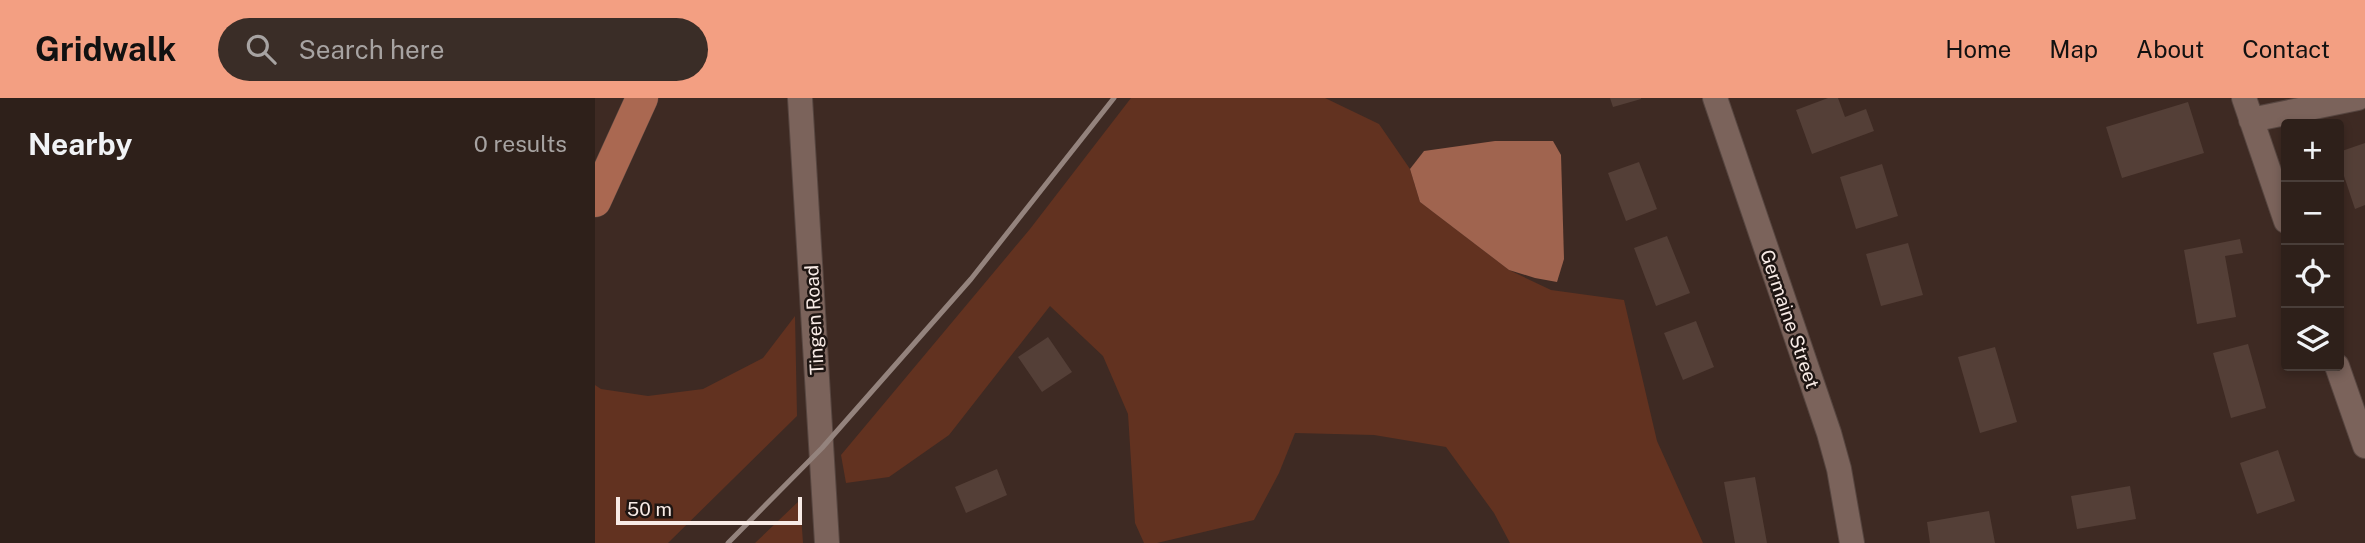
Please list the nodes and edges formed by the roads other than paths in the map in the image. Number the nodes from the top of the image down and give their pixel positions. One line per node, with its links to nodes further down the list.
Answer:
1 (642, 98): 6 (main road)
2 (800, 98): 10 (street, Tingen Road)
3 (1715, 98): 11 (street, Germaine Street)
4 (2358, 98): 5 (street)
5 (2247, 109): 7 (street)
6 (595, 201)
7 (2281, 207)
8 (2339, 371): 9 (street)
9 (2365, 446)
10 (827, 543)
11 (1852, 543)

